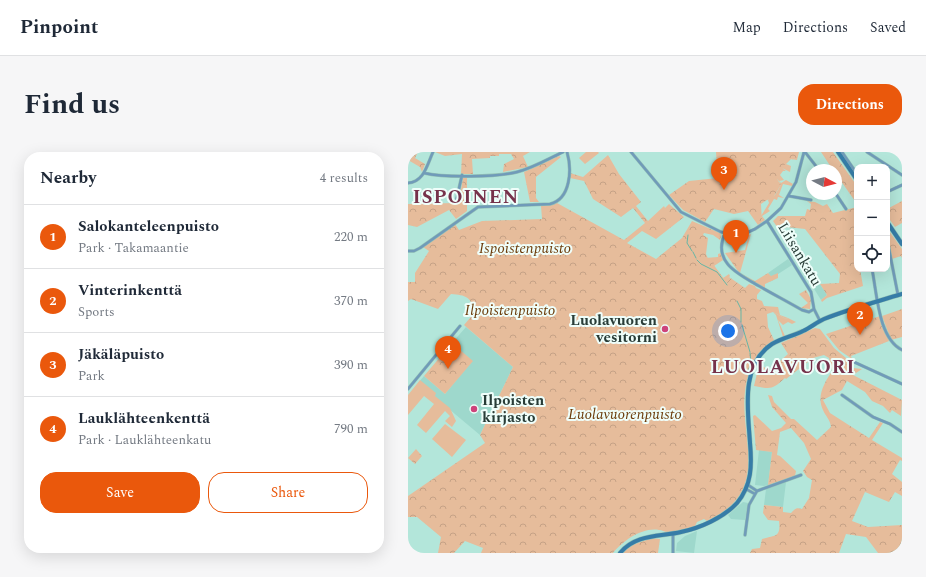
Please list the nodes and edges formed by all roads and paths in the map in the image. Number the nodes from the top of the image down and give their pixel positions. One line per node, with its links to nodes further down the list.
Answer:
1 (433, 152): 12 (street)
2 (563, 152): 14 (street)
3 (567, 152): 28 (street)
4 (631, 152): 26 (street)
5 (805, 152): 10 (street); 19 (street)
6 (838, 152): 9 (street)
7 (842, 152): 9 (street)
8 (867, 152): 15 (street)
9 (848, 163): 11 (street); 13 (street)
10 (814, 164)
11 (854, 170)
12 (424, 173): 14 (street); 16 (street)
13 (854, 174)
14 (462, 175): 22 (street)
15 (902, 175)
16 (408, 183)
17 (902, 185): 18 (street)
18 (890, 191)
19 (789, 196): 20 (street); 24 (street)
20 (806, 199)
21 (840, 200): 23 (street)
22 (456, 202)
23 (846, 209)
24 (767, 221): 26 (street); 33 (street, Liisankatu)
25 (890, 226): 27 (street)
26 (725, 233): 33 (street)
27 (902, 244)
28 (408, 251)
29 (890, 252): 31 (street)
30 (873, 272): 32 (street)
31 (900, 295): 32 (street)
32 (878, 301): 34 (street); 36 (street)
33 (814, 309): 34 (street, Liisankatu)
34 (820, 321): 43 (street)
35 (460, 326): 39 (street)
36 (902, 350)
37 (854, 362): 38 (street)
38 (902, 384)
39 (408, 390)
40 (842, 395): 41 (street)
41 (902, 432)
42 (801, 475): 44 (street)
43 (747, 487): 44 (street); 45 (street)
44 (756, 493): 46 (street)
45 (673, 533): 47 (street); 48 (street)
46 (745, 535)
47 (620, 553)
48 (673, 553)

